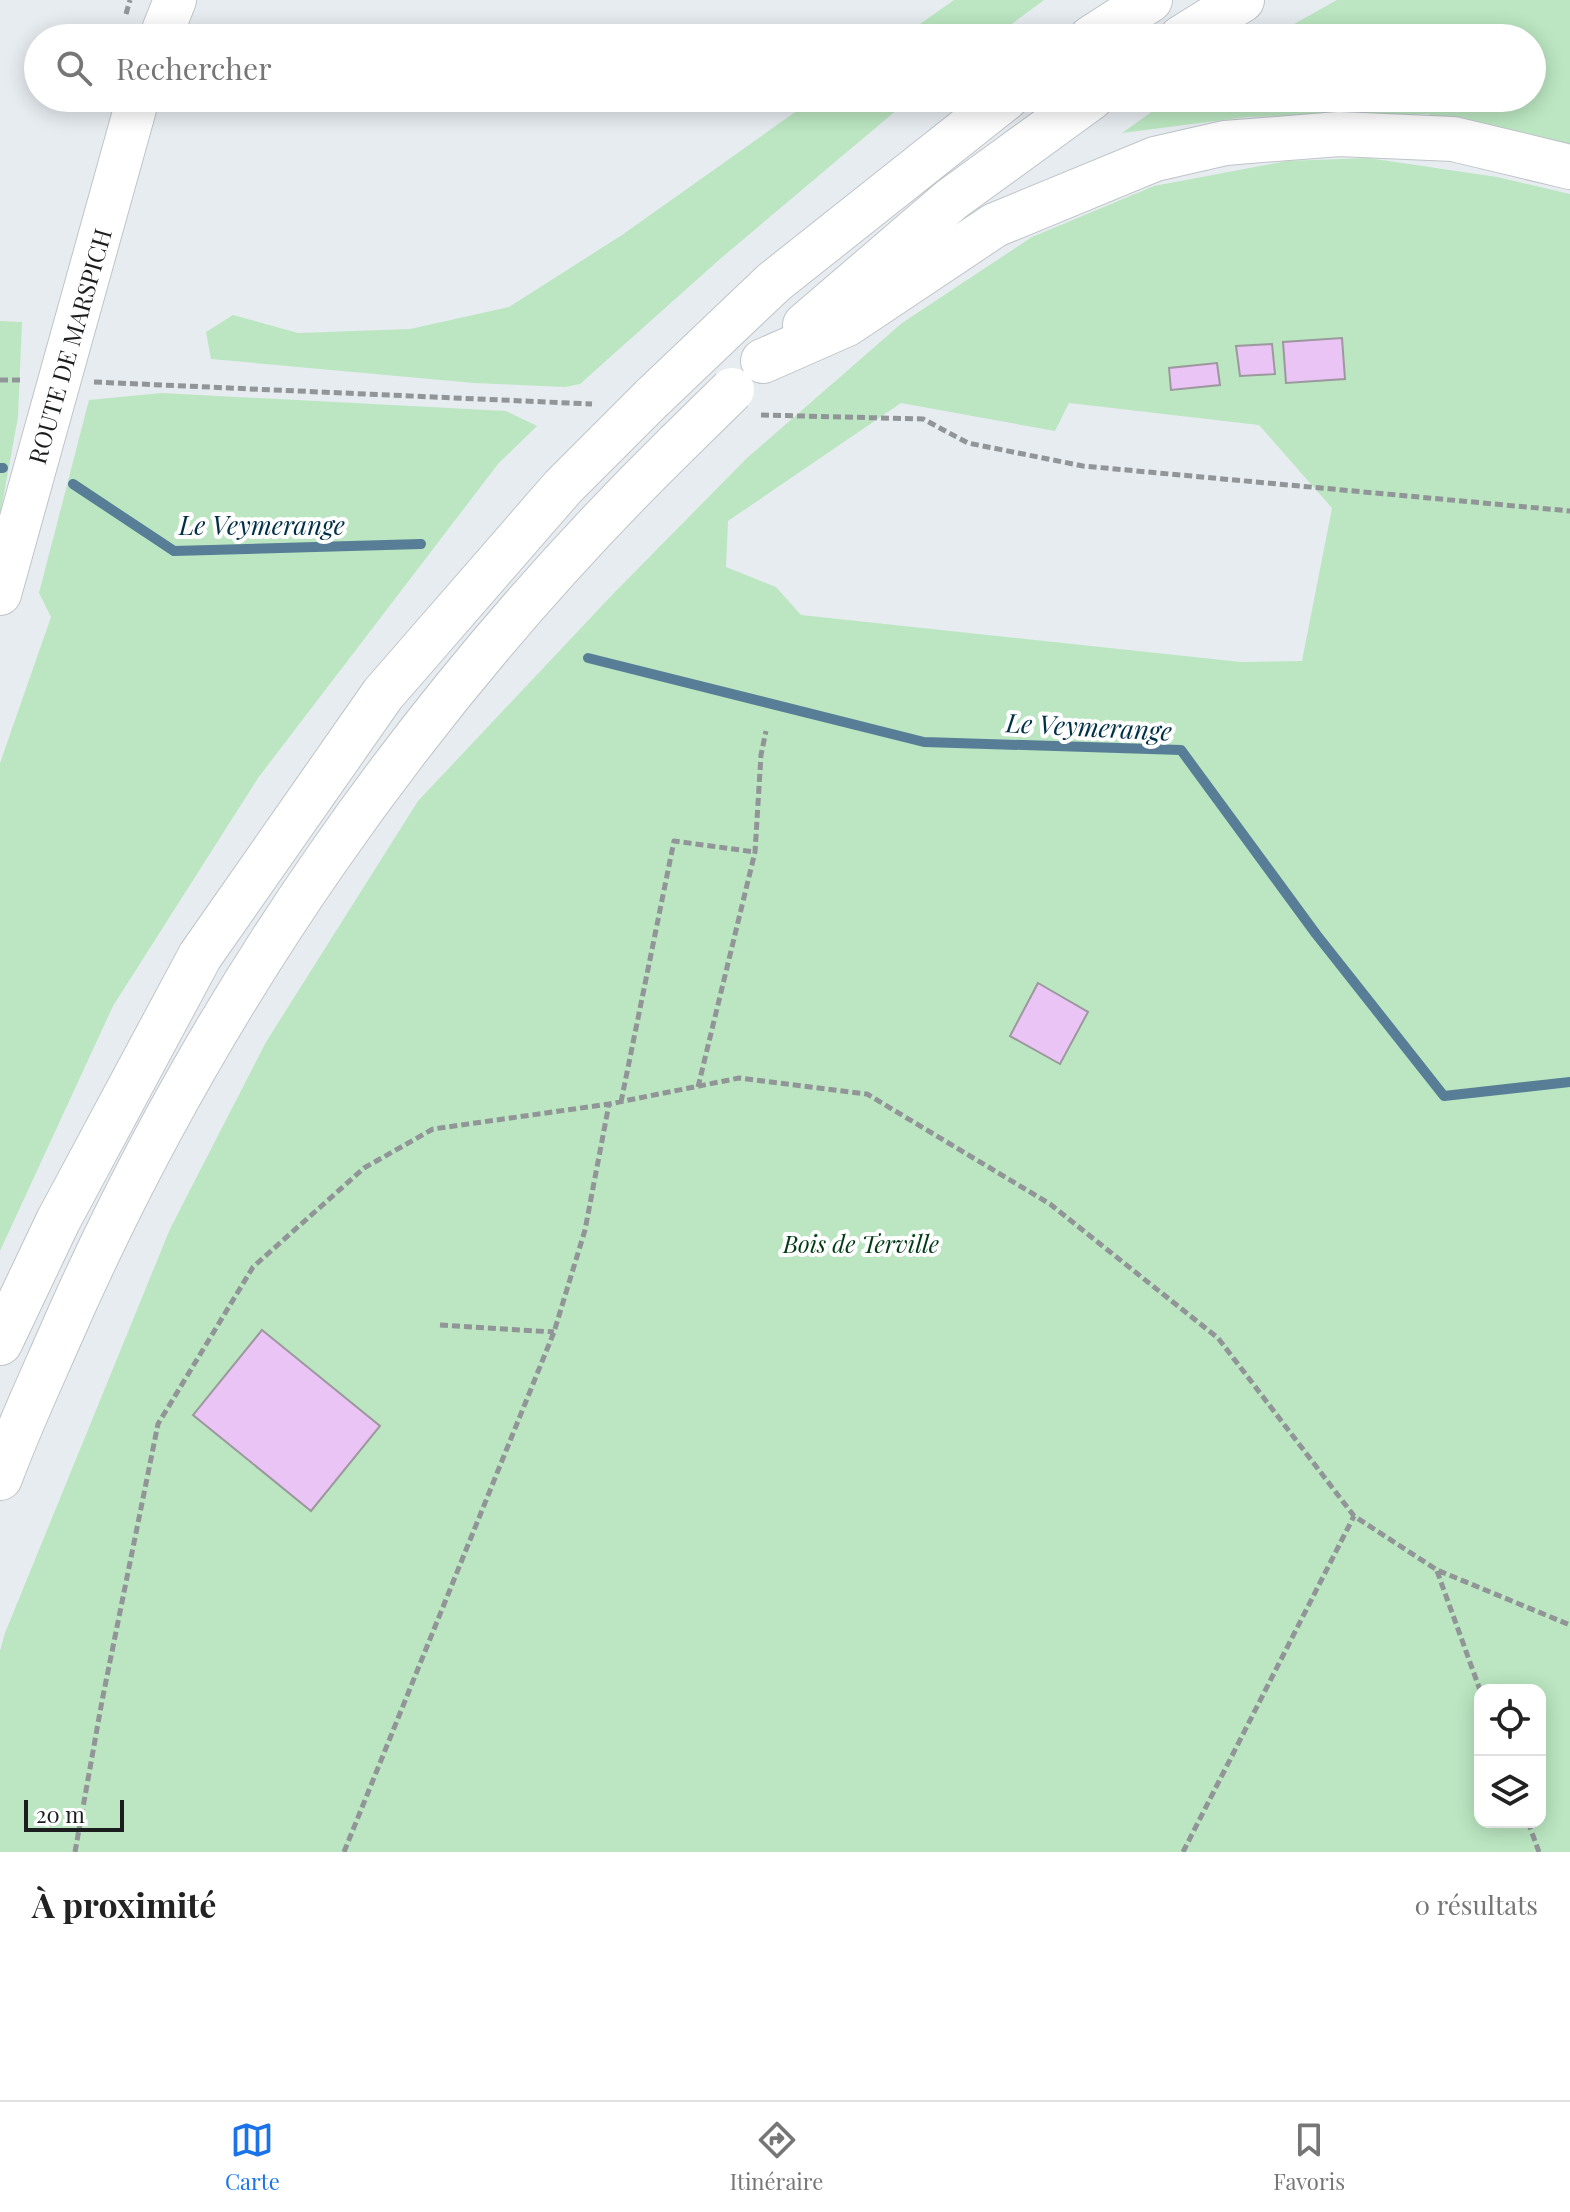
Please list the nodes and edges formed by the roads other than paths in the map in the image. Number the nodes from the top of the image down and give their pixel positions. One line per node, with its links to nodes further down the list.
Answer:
1 (164, 0): 6 (main road)
2 (175, 0): 7 (main road)
3 (1095, 0): 8 (highway)
4 (1150, 0): 9 (highway)
5 (1242, 0): 10 (highway)
6 (160, 24)
7 (164, 24)
8 (1070, 24)
9 (1113, 24)
10 (1203, 24)
11 (134, 112): 16 (main road, ROUTE DE MARSPICH)
12 (988, 112): 17 (highway, bridge)
13 (1072, 112): 15 (highway)
14 (1570, 167): 15 (highway)
15 (748, 375): 18 (highway, bridge)
16 (0, 594)
17 (0, 1343)
18 (0, 1478)

